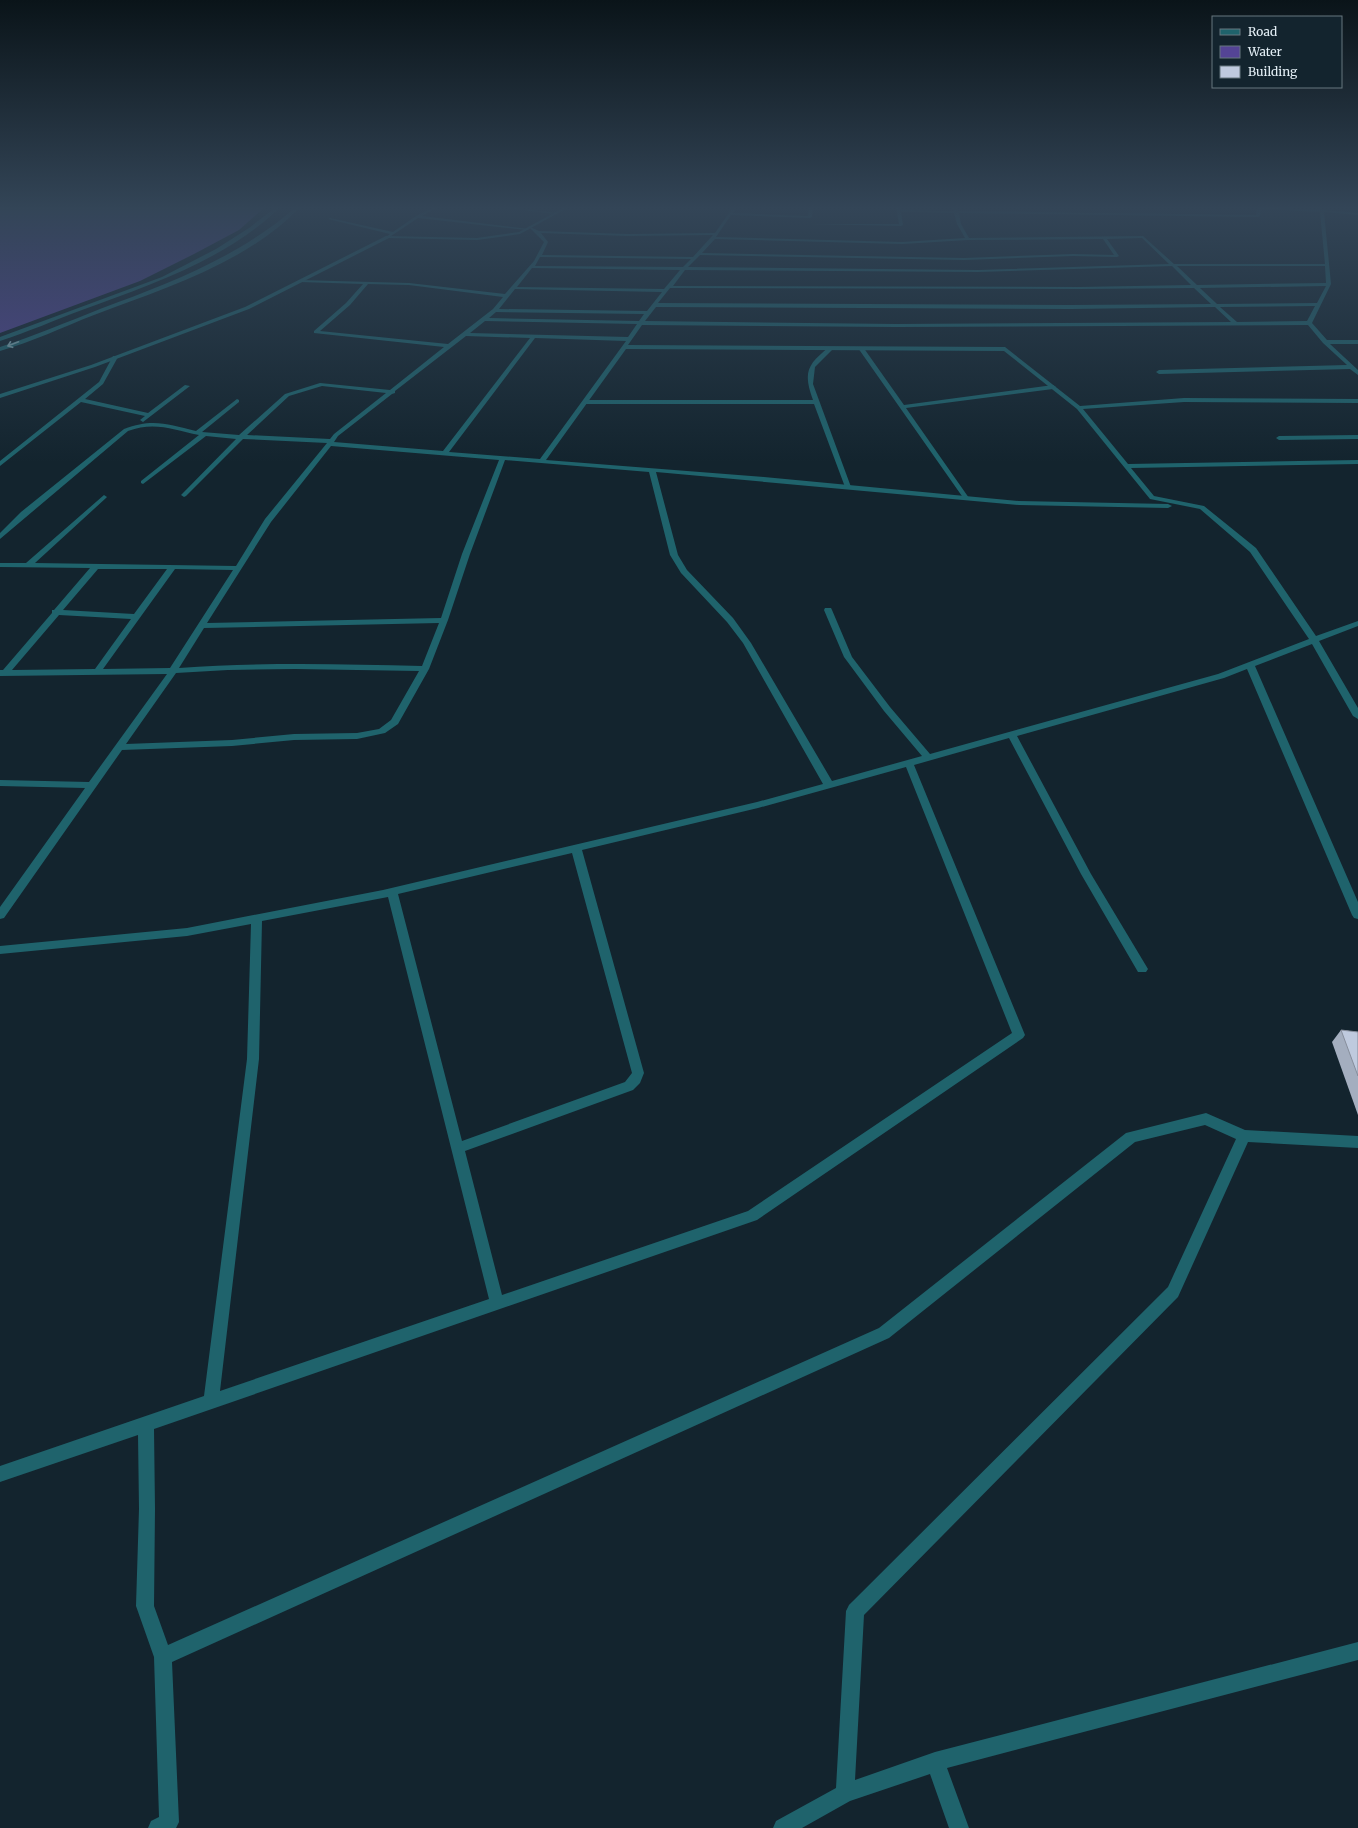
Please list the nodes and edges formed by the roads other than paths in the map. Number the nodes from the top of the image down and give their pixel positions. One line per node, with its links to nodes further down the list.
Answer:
1 (126, 292): 22 (street)
2 (150, 292): 30 (street, one-way to 30)
3 (278, 292): 31 (street)
4 (358, 292): 26 (street)
5 (477, 292): 10 (street)
6 (510, 292): 10 (street)
7 (665, 292): 13 (street)
8 (1202, 292): 11 (street)
9 (1325, 292): 12 (street)
10 (507, 296): 14 (street)
11 (1215, 304): 12 (street); 13 (street); 18 (street)
12 (1320, 304): 19 (street)
13 (655, 305): 15 (street)
14 (495, 310): 15 (street); 16 (street)
15 (648, 313): 17 (street)
16 (482, 319): 17 (street); 20 (street)
17 (640, 324): 18 (street); 23 (street)
18 (1236, 324): 19 (street)
19 (1310, 324): 24 (street)
20 (464, 334): 21 (street); 26 (street)
21 (534, 336): 23 (street); 54 (street)
22 (0, 339)
23 (629, 339): 27 (street)
24 (1325, 342): 25 (street); 32 (street)
25 (1358, 342)
26 (449, 346): 37 (street)
27 (624, 347): 28 (street); 42 (street)
28 (831, 348): 29 (street); 43 (street)
29 (861, 348): 36 (street); 44 (street)
30 (0, 349)
31 (116, 357): 38 (street); 39 (street)
32 (1352, 368): 33 (street); 34 (street)
33 (1159, 372)
34 (1358, 373)
35 (187, 386): 46 (street)
36 (1053, 387): 44 (street); 45 (street)
37 (393, 392): 51 (street); 53 (street)
38 (0, 396)
39 (82, 400): 46 (street); 58 (street)
40 (237, 401): 48 (street)
41 (1358, 401): 45 (street)
42 (585, 402): 43 (street); 56 (street)
43 (816, 402): 62 (street)
44 (902, 406): 65 (street)
45 (1079, 408): 59 (street)
46 (149, 415): 47 (street)
47 (135, 426): 48 (street); 67 (street)
48 (198, 432): 49 (street)
49 (205, 434): 51 (street); 61 (street)
50 (1358, 436): 52 (street)
51 (241, 437): 53 (street); 63 (street)
52 (1280, 438)
53 (330, 442): 54 (street); 72 (street)
54 (445, 453): 55 (street)
55 (503, 458): 56 (street); 76 (street)
56 (542, 461): 60 (street)
57 (1358, 462): 59 (street)
58 (0, 464)
59 (1126, 466): 66 (street)
60 (652, 470): 62 (street); 92 (street)
61 (142, 482)
62 (848, 487): 65 (street)
63 (184, 495)
64 (104, 497): 69 (street)
65 (966, 498): 66 (street)
66 (1202, 507): 79 (street)
67 (0, 537)
68 (0, 565): 69 (street)
69 (27, 566): 70 (street)
70 (95, 567): 71 (street); 74 (street)
71 (172, 568): 72 (street); 75 (street)
72 (238, 568): 78 (street)
73 (828, 610): 88 (street)
74 (55, 612): 75 (street); 84 (street)
75 (137, 617): 83 (street)
76 (444, 620): 78 (street); 81 (street)
77 (1358, 623): 79 (street)
78 (201, 626): 82 (street)
79 (1314, 640): 80 (street); 85 (street)
80 (1250, 665): 86 (street); 95 (street)
81 (425, 669): 82 (street); 87 (street)
82 (173, 671): 83 (street); 87 (street)
83 (97, 672): 84 (street)
84 (2, 673)
85 (1358, 716)
86 (1011, 734): 88 (street); 99 (street)
87 (119, 747): 91 (street)
88 (928, 757): 89 (street)
89 (909, 763): 92 (street); 103 (street)
90 (0, 783): 91 (street)
91 (92, 785): 96 (street)
92 (829, 785): 93 (street)
93 (576, 848): 94 (street); 102 (street)
94 (392, 892): 97 (street); 102 (street)
95 (1357, 908)
96 (0, 915)
97 (257, 918): 98 (street); 104 (street)
98 (0, 950)
99 (1142, 969)
100 (1244, 1136): 101 (street); 108 (street); 110 (street)
101 (1358, 1142)
102 (458, 1148): 103 (street)
103 (497, 1303): 104 (street)
104 (211, 1402): 105 (street)
105 (146, 1423): 106 (street); 108 (street)
106 (0, 1474)
107 (1358, 1651): 109 (street)
108 (163, 1657): 111 (street)
109 (935, 1762): 110 (street); 113 (street)
110 (845, 1793): 112 (street)
111 (158, 1828)
112 (783, 1828)
113 (958, 1828)

